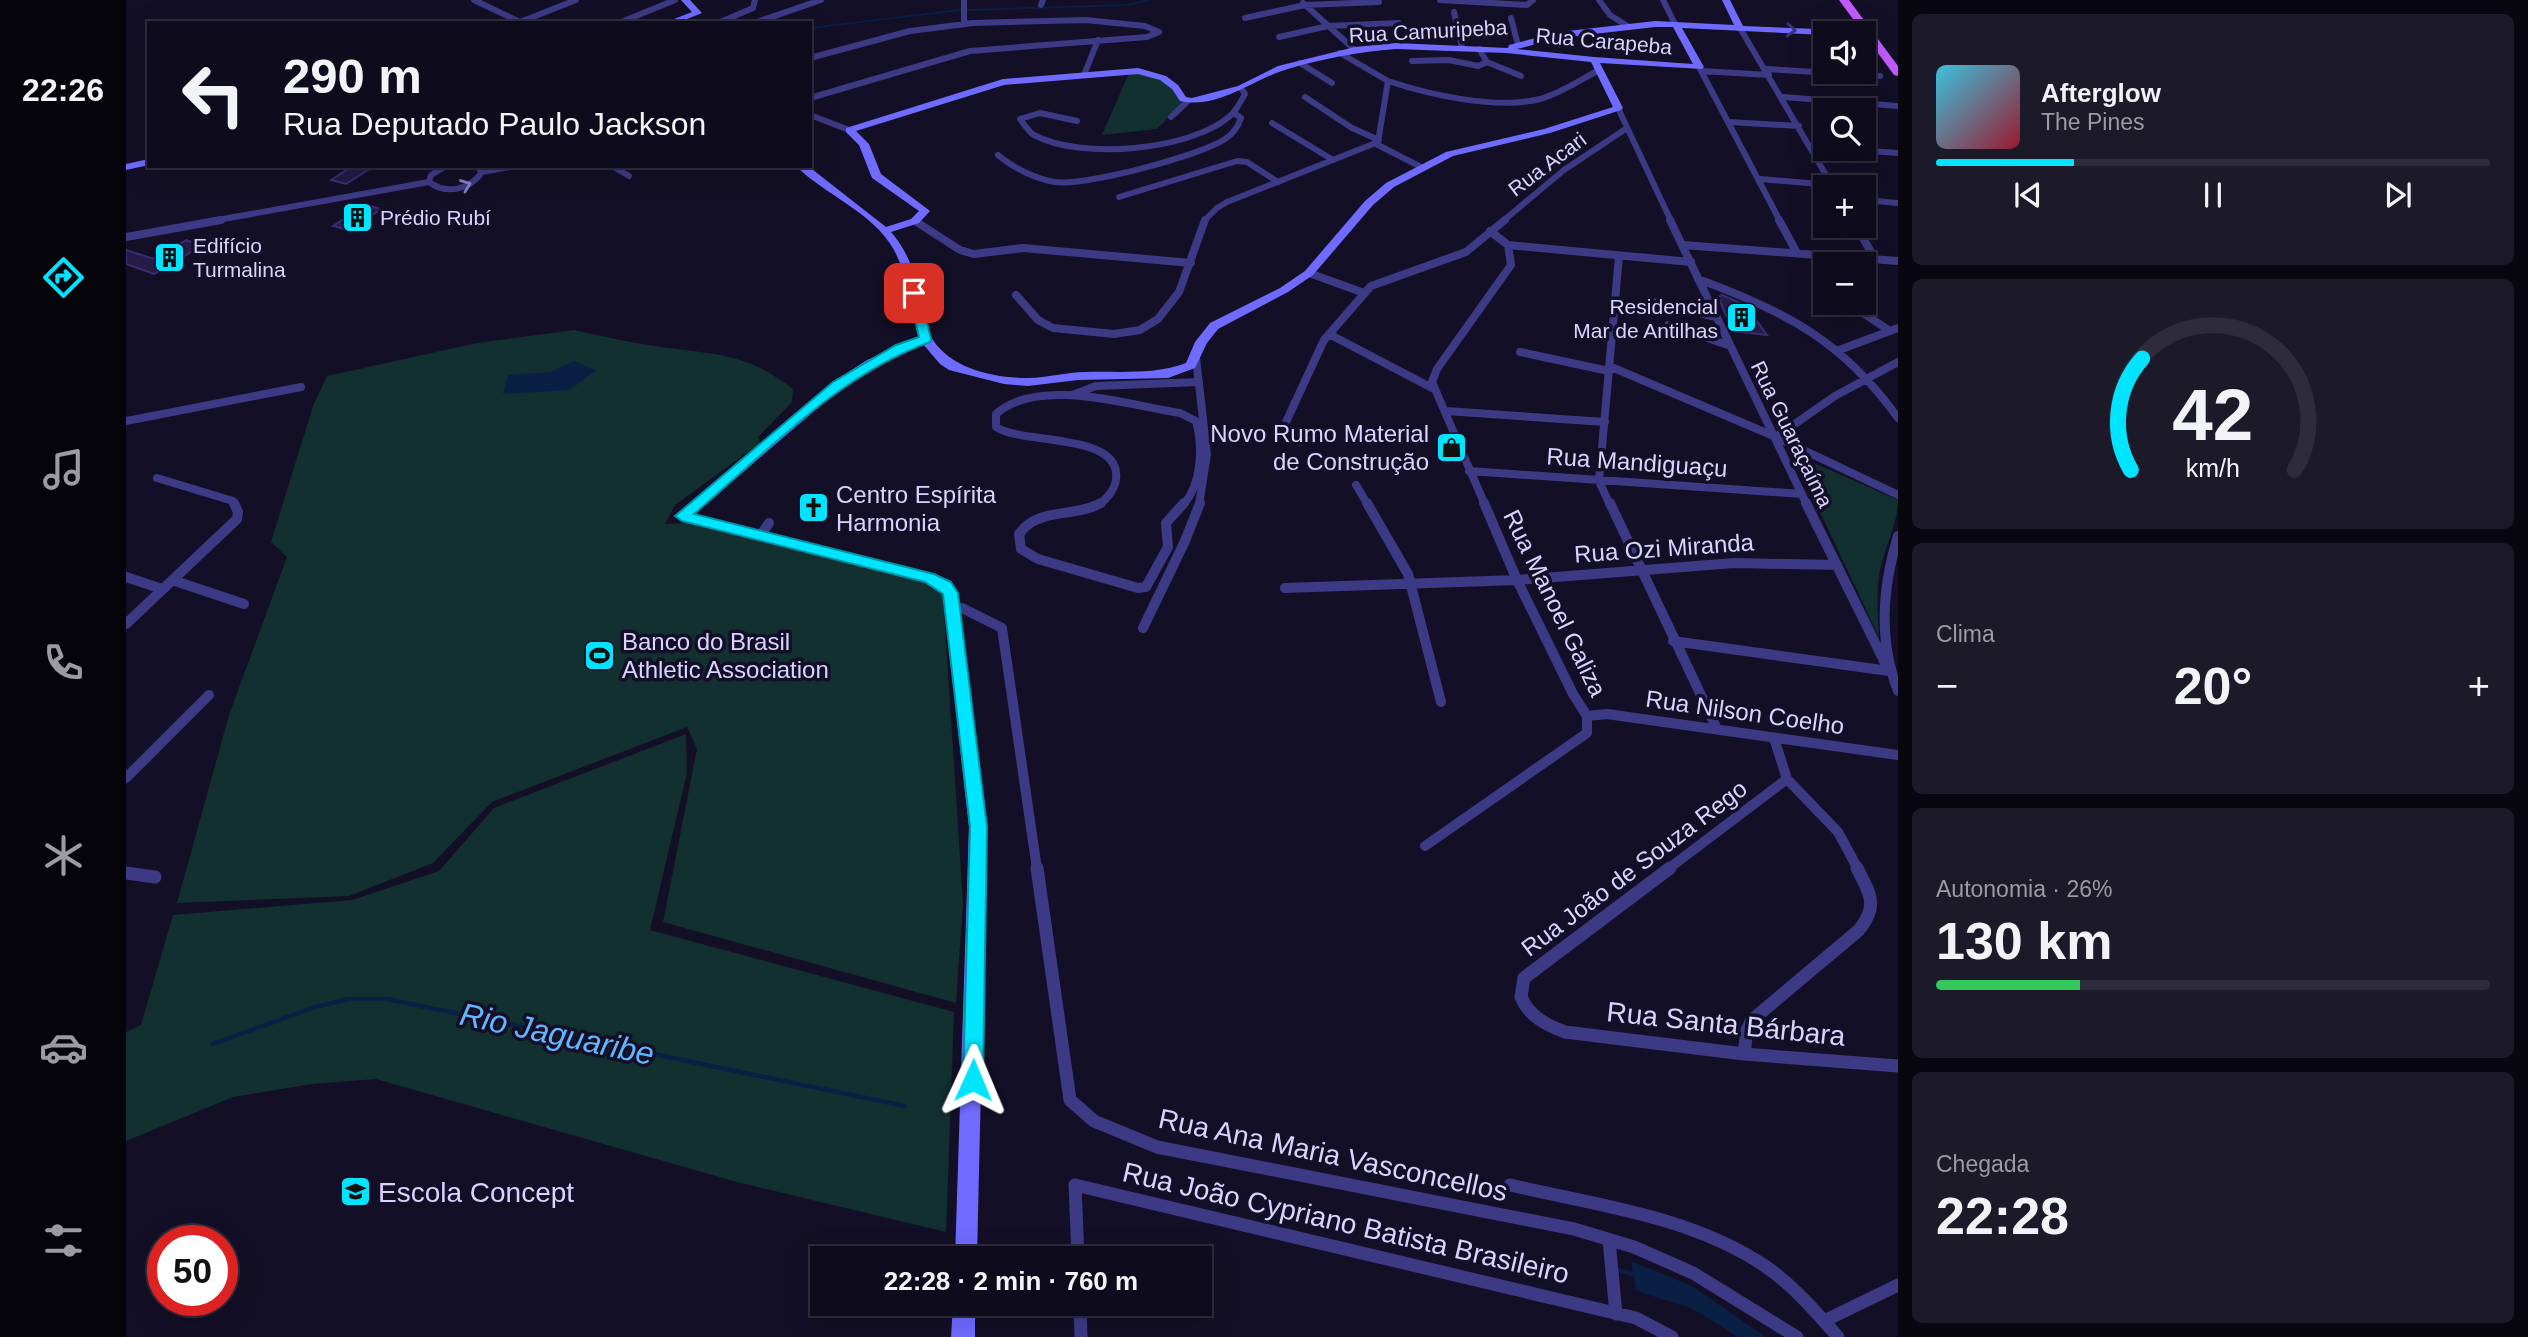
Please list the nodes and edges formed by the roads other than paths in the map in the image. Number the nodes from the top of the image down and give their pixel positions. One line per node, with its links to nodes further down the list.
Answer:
1 (474, 0): 20 (street)
2 (576, 0): 21 (street)
3 (675, 0): 22 (street)
4 (685, 0): 23 (main road)
5 (755, 0): 24 (street)
6 (821, 0): 25 (street)
7 (964, 0): 28 (street)
8 (1440, 0): 9 (street)
9 (1453, 0): 10 (street)
10 (1533, 0)
11 (1599, 0): 31 (street)
12 (1663, 0): 29 (street)
13 (1726, 0): 32 (main road)
14 (1844, 0): 26 (main road)
15 (1303, 2): 16 (street); 18 (street); 30 (street)
16 (1380, 2)
17 (1454, 12): 37 (street)
18 (1245, 18)
19 (1511, 18): 36 (street)
20 (519, 21)
21 (524, 21)
22 (624, 21)
23 (674, 21)
24 (723, 21)
25 (758, 21)
26 (1857, 21)
27 (1399, 23): 30 (street)
28 (964, 24): 35 (street); 43 (street)
29 (1675, 24): 31 (main road, Rua Camuripeba); 32 (main road, Rua Camuripeba); 48 (main road)
30 (1328, 26): 34 (street); 40 (street)
31 (1629, 27): 36 (main road, Rua Camuripeba)
32 (1740, 28): 33 (main road, Rua Camuripeba, one-way to 33); 50 (street)
33 (1813, 32)
34 (1279, 37)
35 (1098, 40): 52 (street); 58 (street)
36 (1518, 45): 41 (main road, Rua Camuripeba)
37 (1462, 47): 39 (main road, Rua Camuripeba); 40 (main road, Rua Camuripeba)
38 (1876, 47): 51 (main road)
39 (1479, 49): 41 (main road, Rua Camuripeba); 46 (street)
40 (1355, 50): 42 (main road, Rua Camuripeba)
41 (1506, 50): 44 (main road, Rua Carapeba)
42 (1340, 53): 47 (main road, Rua Camuripeba); 55 (street)
43 (812, 57)
44 (1594, 60): 48 (main road, Rua Carapeba); 49 (main road, Rua Guaraçaíma)
45 (1412, 61): 46 (street)
46 (1487, 62): 53 (street)
47 (1300, 63): 56 (street); 57 (main road, Rua Camuripeba)
48 (1700, 69): 50 (street, Rua Carapeba); 69 (street)
49 (1598, 71): 55 (street); 63 (main road, Rua Guaraçaíma)
50 (1767, 72): 54 (street, Rua Carapeba); 60 (street)
51 (1898, 73)
52 (1084, 75): 61 (main road); 72 (main road)
53 (1521, 76)
54 (1880, 76)
55 (1388, 82): 73 (street)
56 (1332, 83)
57 (1236, 89): 61 (main road, Rua Camuripeba); 64 (street)
58 (812, 97)
59 (1305, 97): 73 (street)
60 (1783, 97): 62 (street); 70 (street)
61 (1188, 101): 66 (street)
62 (1898, 106)
63 (1618, 108): 71 (street, Rua Guaraçaíma); 84 (main road)
64 (1234, 113): 67 (street); 78 (street)
65 (812, 116): 72 (street)
66 (1171, 117)
67 (1077, 121)
68 (1272, 122): 81 (street)
69 (1729, 122): 70 (street); 91 (street)
70 (1799, 126): 74 (street)
71 (1627, 128): 100 (street, Rua Acari); 103 (street, Rua Guaraçaíma)
72 (849, 130): 98 (main road)
73 (1377, 142): 81 (street); 84 (street)
74 (1810, 146): 75 (street); 89 (street)
75 (1813, 146)
76 (1876, 151): 77 (street)
77 (1898, 153)
78 (998, 155)
79 (126, 160): 80 (main road)
80 (147, 160)
81 (1333, 160): 92 (street)
82 (147, 161): 83 (main road)
83 (126, 167)
84 (1421, 167): 111 (main road)
85 (442, 168): 93 (street)
86 (615, 168): 90 (street)
87 (804, 168): 99 (main road)
88 (479, 169): 93 (street, one-way to 88)
89 (1827, 175)
90 (629, 176)
91 (1760, 179): 94 (street); 104 (street)
92 (1278, 181): 95 (street); 110 (street)
93 (429, 182): 101 (street)
94 (1813, 184)
95 (1119, 197)
96 (1876, 201): 97 (street)
97 (1898, 203)
98 (915, 222): 99 (main road); 110 (street)
99 (890, 229): 121 (main road)
100 (1490, 232): 102 (street); 113 (street, Rua Acari)
101 (126, 237)
102 (1508, 245): 106 (street); 131 (street)
103 (1683, 245): 104 (street); 109 (street, Rua Guaraçaíma)
104 (1797, 253): 105 (street)
105 (1813, 254)
106 (1619, 256): 109 (street); 127 (street)
107 (1876, 259): 108 (street)
108 (1898, 261)
109 (1690, 262): 112 (street, Rua Guaraçaíma)
110 (1191, 263): 114 (street)
111 (1308, 273): 113 (street); 125 (main road)
112 (1698, 279): 117 (street, Rua Guaraçaíma); 123 (street)
113 (1364, 293): 120 (street)
114 (1016, 295)
115 (1656, 302): 117 (street)
116 (1868, 315): 119 (street)
117 (1716, 317): 122 (street, Rua Guaraçaíma)
118 (1668, 326): 122 (street)
119 (1894, 330): 123 (street)
120 (1329, 334): 131 (street); 136 (street)
121 (925, 339): 125 (main road); 155 (main road)
122 (1728, 345): 138 (street, Rua Guaraçaíma)
123 (1839, 350): 128 (street)
124 (1520, 352): 127 (street)
125 (1196, 358): 129 (street)
126 (1898, 362): 128 (street)
127 (1609, 368): 137 (street); 138 (street)
128 (1866, 375): 134 (street); 138 (street)
129 (1199, 382): 132 (street); 157 (street)
130 (301, 387): 135 (street)
131 (1434, 389): 133 (street, Rua Manoel Galiza)
132 (1072, 395): 132 (street)
133 (1446, 411): 137 (street); 139 (street, Rua Manoel Galiza)
134 (1898, 418)
135 (126, 421)
136 (1286, 422)
137 (1605, 422): 141 (street)
138 (1776, 437): 143 (street, Rua Guaraçaíma); 144 (street)
139 (1469, 471): 141 (street, Rua Mandiguaçu); 150 (street, Rua Manoel Galiza)
140 (157, 478): 149 (street)
141 (1599, 481): 143 (street, Rua Mandiguaçu); 147 (street)
142 (1356, 485): 151 (street)
143 (1802, 494): 146 (street, Rua Guaraçaíma)
144 (1898, 495)
145 (1898, 536): 159 (street)
146 (1837, 565): 147 (street, Rua Ozi Miranda); 159 (street, Rua Guaraçaíma)
147 (1641, 571): 150 (street, Rua Ozi Miranda); 158 (street)
148 (126, 577): 153 (street)
149 (172, 580): 153 (street); 154 (street)
150 (1517, 580): 151 (street, Rua Ozi Miranda); 163 (street, Rua Manoel Galiza)
151 (1411, 584): 152 (street, Rua Ozi Miranda); 162 (street)
152 (1285, 588)
153 (162, 589): 156 (street)
154 (244, 604)
155 (957, 608): 176 (street, Rua Ana Maria Vasconcellos); 177 (main road)
156 (126, 624)
157 (1143, 628)
158 (1673, 641): 159 (street); 164 (street)
159 (1889, 671): 160 (street, Rua Guaraçaíma)
160 (1898, 691)
161 (209, 695): 167 (street)
162 (1441, 702)
163 (1587, 716): 164 (street, Rua Nilson Coelho); 169 (street, Rua Manoel Galiza)
164 (1717, 729): 165 (street, Rua Nilson Coelho)
165 (1774, 738): 166 (street, Rua Nilson Coelho); 168 (street)
166 (1898, 755)
167 (126, 778)
168 (1787, 779): 172 (street, Rua João de Souza Rego); 173 (street)
169 (1426, 846)
170 (126, 873): 171 (street)
171 (155, 877)
172 (1549, 1027): 173 (street, Rua Santa Bárbara)
173 (1744, 1054): 174 (street, Rua Santa Bárbara)
174 (1898, 1066)
175 (1510, 1185): 183 (street)
176 (1609, 1242): 180 (street); 187 (street, Rua Ana Maria Vasconcellos)
177 (966, 1246)
178 (1078, 1246): 180 (street, Rua João Cypriano Batista Brasileiro)
179 (1898, 1284): 183 (street)
180 (1615, 1310): 186 (street, Rua João Cypriano Batista Brasileiro)
181 (964, 1316): 184 (main road)
182 (1080, 1316): 185 (street)
183 (1824, 1321): 188 (street)
184 (963, 1337)
185 (1081, 1337)
186 (1672, 1337)
187 (1797, 1337)
188 (1838, 1337)

